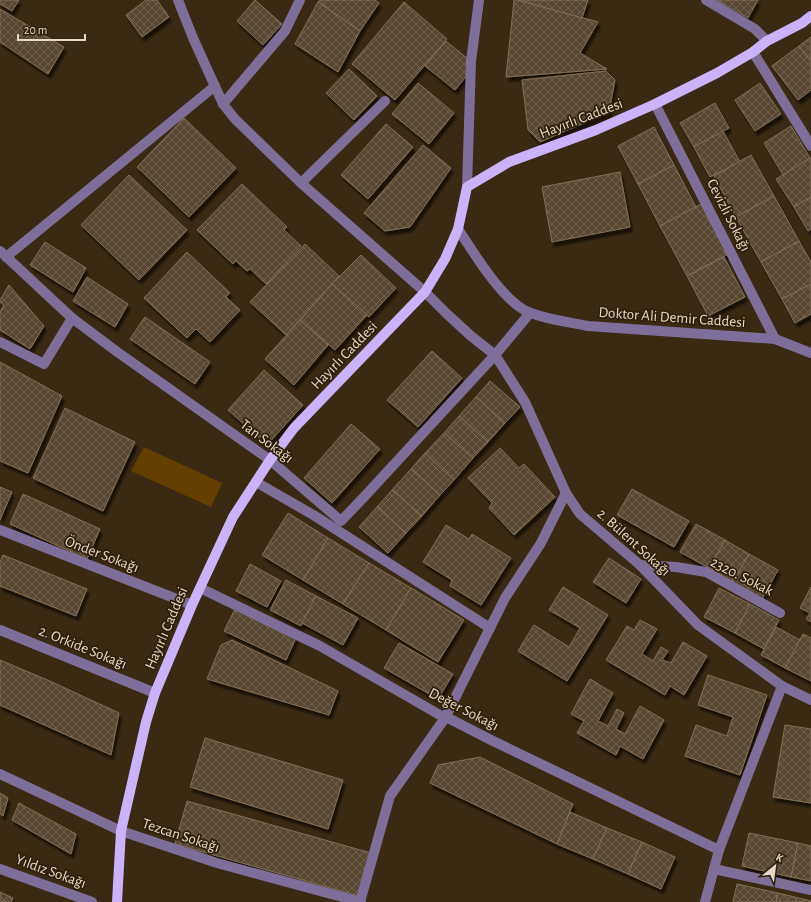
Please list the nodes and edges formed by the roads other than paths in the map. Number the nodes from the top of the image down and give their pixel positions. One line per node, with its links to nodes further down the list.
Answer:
1 (178, 0): 8 (street, 2. Bülent Sokağı)
2 (300, 0): 10 (street)
3 (706, 0): 6 (street)
4 (478, 1): 14 (street)
5 (811, 16): 6 (main road, Hayırlı Caddesi)
6 (767, 41): 7 (main road, Hayırlı Caddesi)
7 (753, 52): 11 (main road, Hayırlı Caddesi); 12 (street)
8 (215, 86): 10 (street, 2. Bülent Sokağı); 16 (street)
9 (385, 101): 13 (street)
10 (223, 104): 13 (street, 2. Bülent Sokağı)
11 (655, 104): 14 (main road, Hayırlı Caddesi); 20 (street, Cevizli Sokağı)
12 (811, 146)
13 (301, 183): 17 (street, 2. Bülent Sokağı)
14 (467, 187): 15 (main road, Hayırlı Caddesi)
15 (458, 229): 17 (main road, Hayırlı Caddesi); 18 (street, Doktor Ali Demir Caddesi)
16 (3, 254): 19 (street, Tan Sokağı)
17 (426, 292): 23 (street, 2. Bülent Sokağı); 24 (main road, Hayırlı Caddesi)
18 (530, 313): 20 (street, Doktor Ali Demir Caddesi); 23 (street)
19 (72, 318): 21 (street); 24 (street, Tan Sokağı)
20 (775, 339): 22 (street, Doktor Ali Demir Caddesi)
21 (0, 342)
22 (811, 353)
23 (495, 355): 24 (street, Tan Sokağı); 26 (street, 2. Bülent Sokağı)
24 (270, 460): 25 (main road, Hayırlı Caddesi)
25 (256, 482): 29 (main road, Hayırlı Caddesi); 32 (street)
26 (566, 493): 28 (street, 2. Bülent Sokağı); 32 (street)
27 (0, 530): 30 (street, Önder Sokağı)
28 (640, 565): 31 (street, 2320. Sokak); 34 (street, 2. Bülent Sokağı)
29 (200, 588): 30 (main road, Hayırlı Caddesi); 37 (street, Değer Sokağı)
30 (192, 605): 35 (main road, Hayırlı Caddesi)
31 (780, 612)
32 (490, 628): 37 (street)
33 (0, 630): 35 (street, 2. Orkide Sokağı)
34 (782, 686): 36 (street, 2. Bülent Sokağı); 40 (street)
35 (156, 693): 39 (main road, Hayırlı Caddesi)
36 (811, 700)
37 (445, 718): 40 (street, Değer Sokağı); 46 (street)
38 (0, 774): 39 (street, Tezcan Sokağı)
39 (121, 831): 45 (main road, Hayırlı Caddesi); 46 (street, Tezcan Sokağı)
40 (719, 850): 42 (street)
41 (0, 869): 44 (street, Yıldız Sokağı)
42 (714, 869): 43 (street); 47 (street)
43 (811, 890)
44 (92, 902)
45 (117, 902)
46 (361, 902)
47 (705, 902)

